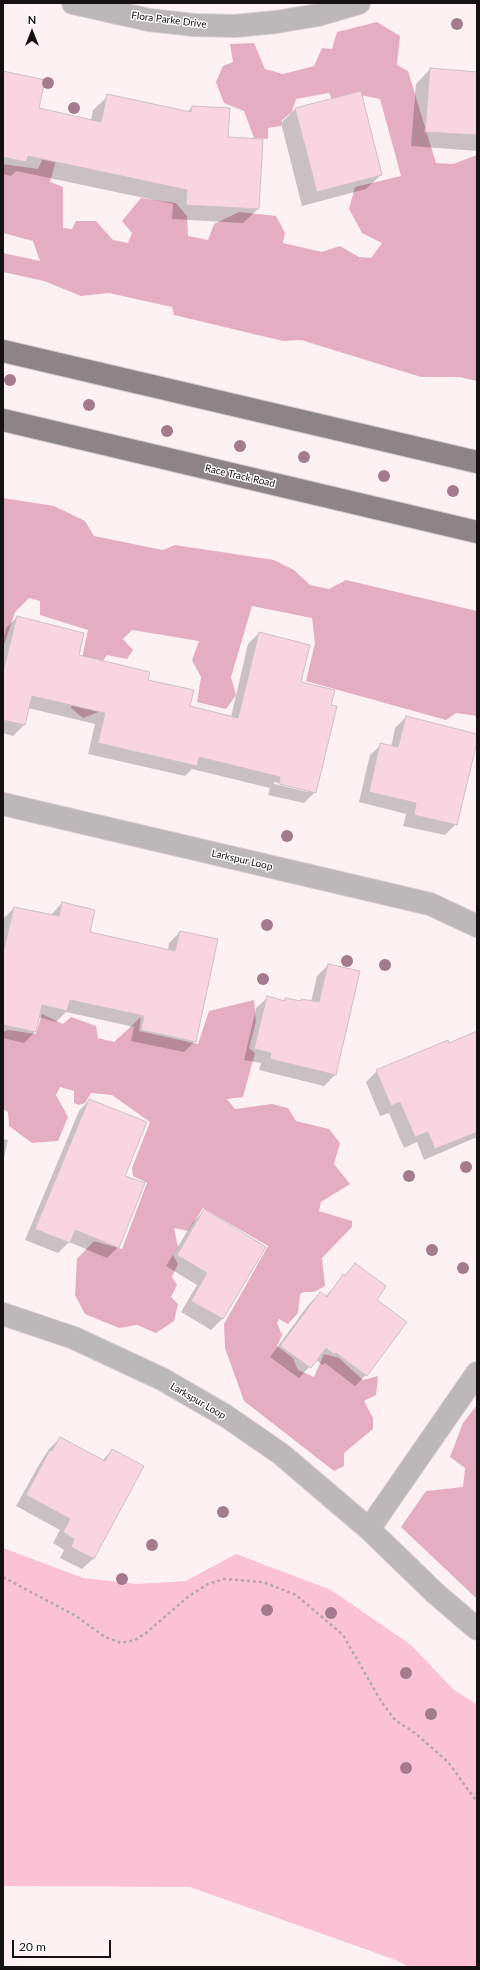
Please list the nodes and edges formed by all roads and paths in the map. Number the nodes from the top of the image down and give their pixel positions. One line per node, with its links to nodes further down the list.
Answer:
1 (73, 3): 2 (street, Flora Parke Drive)
2 (359, 3)
3 (3, 350): 5 (main road)
4 (3, 420): 6 (main road, Race Track Road)
5 (477, 462)
6 (477, 532)
7 (3, 804): 8 (street, Larkspur Loop)
8 (477, 926)
9 (3, 1314): 11 (street, Larkspur Loop)
10 (477, 1373): 11 (street)
11 (369, 1529): 13 (street, Larkspur Loop)
12 (3, 1577): 14 (path)
13 (477, 1629)
14 (477, 1802)

